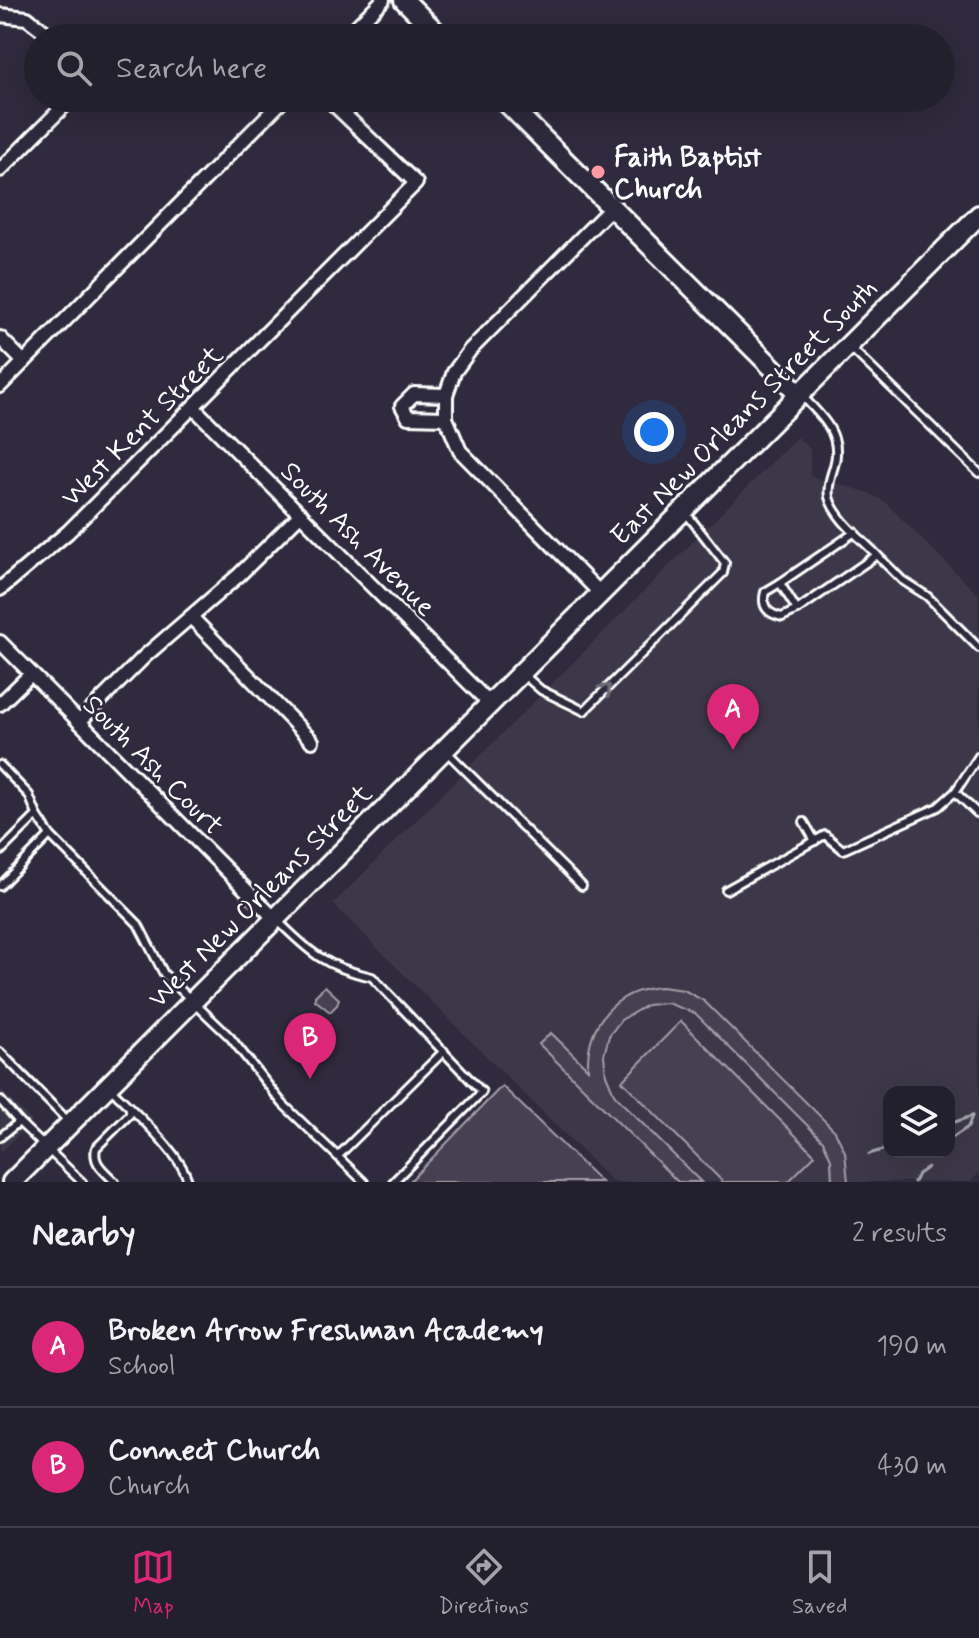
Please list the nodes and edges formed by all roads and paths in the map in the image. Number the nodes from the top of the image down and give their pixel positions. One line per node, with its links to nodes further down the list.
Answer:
1 (383, 0): 5 (street)
2 (404, 0): 6 (main road)
3 (0, 15): 4 (street)
4 (35, 24)
5 (359, 24)
6 (428, 24)
7 (58, 112): 11 (street)
8 (271, 112): 16 (street)
9 (342, 112): 20 (street, West Kent Street)
10 (516, 112): 12 (main road)
11 (0, 170)
12 (612, 207): 18 (main road); 19 (street)
13 (979, 215): 15 (main road, East New Orleans Street South)
14 (0, 338): 16 (street)
15 (848, 345): 18 (main road, East New Orleans Street South); 22 (lane)
16 (24, 362): 17 (street)
17 (0, 386)
18 (799, 394): 23 (main road, East New Orleans Street South); 25 (lane)
19 (446, 395): 21 (street); 21 (street)
20 (194, 408): 24 (street, South Ash Avenue); 28 (street, West Kent Street)
21 (446, 418): 29 (street)
22 (979, 473)
23 (684, 510): 29 (main road, East New Orleans Street South); 35 (lane, one-way to 23)
24 (301, 514): 31 (street); 38 (street, South Ash Avenue)
25 (855, 532): 26 (lane); 27 (lane)
26 (877, 555): 30 (lane); 34 (lane)
27 (780, 583): 30 (lane); 30 (lane)
28 (0, 589)
29 (600, 593): 33 (main road, East New Orleans Street South)
30 (797, 610)
31 (191, 617): 39 (street); 40 (street)
32 (0, 642): 36 (street, South Ash Court)
33 (547, 647): 35 (main road, West New Orleans Street)
34 (979, 648)
35 (521, 672): 38 (main road, West New Orleans Street)
36 (31, 674): 37 (street); 39 (street, South Ash Court)
37 (0, 704)
38 (490, 704): 41 (main road, West New Orleans Street)
39 (79, 722): 54 (street, South Ash Court)
40 (312, 741)
41 (444, 749): 52 (lane); 54 (main road, West New Orleans Street)
42 (979, 756): 44 (lane)
43 (0, 765): 46 (lane)
44 (955, 792): 45 (lane); 49 (lane)
45 (978, 813)
46 (37, 815): 48 (lane); 50 (lane)
47 (804, 822): 49 (lane)
48 (50, 835): 51 (lane); 55 (lane)
49 (815, 841): 53 (lane)
50 (0, 852)
51 (0, 886)
52 (582, 886)
53 (726, 890)
54 (275, 919): 55 (main road, West New Orleans Street); 56 (lane)
55 (193, 1001): 58 (main road, West New Orleans Street); 65 (lane)
56 (444, 1051): 65 (lane); 71 (lane)
57 (0, 1052): 62 (lane)
58 (108, 1086): 60 (lane); 62 (main road, West New Orleans Street)
59 (0, 1100): 61 (lane)
60 (130, 1108): 68 (lane); 69 (lane)
61 (19, 1122): 63 (lane); 64 (lane)
62 (71, 1123): 64 (main road, West New Orleans Street)
63 (0, 1137)
64 (46, 1148): 66 (main road, West New Orleans Street); 67 (lane)
65 (338, 1156): 70 (lane)
66 (12, 1182)
67 (82, 1182)
68 (115, 1182)
69 (188, 1182)
70 (364, 1182)
71 (393, 1182)

